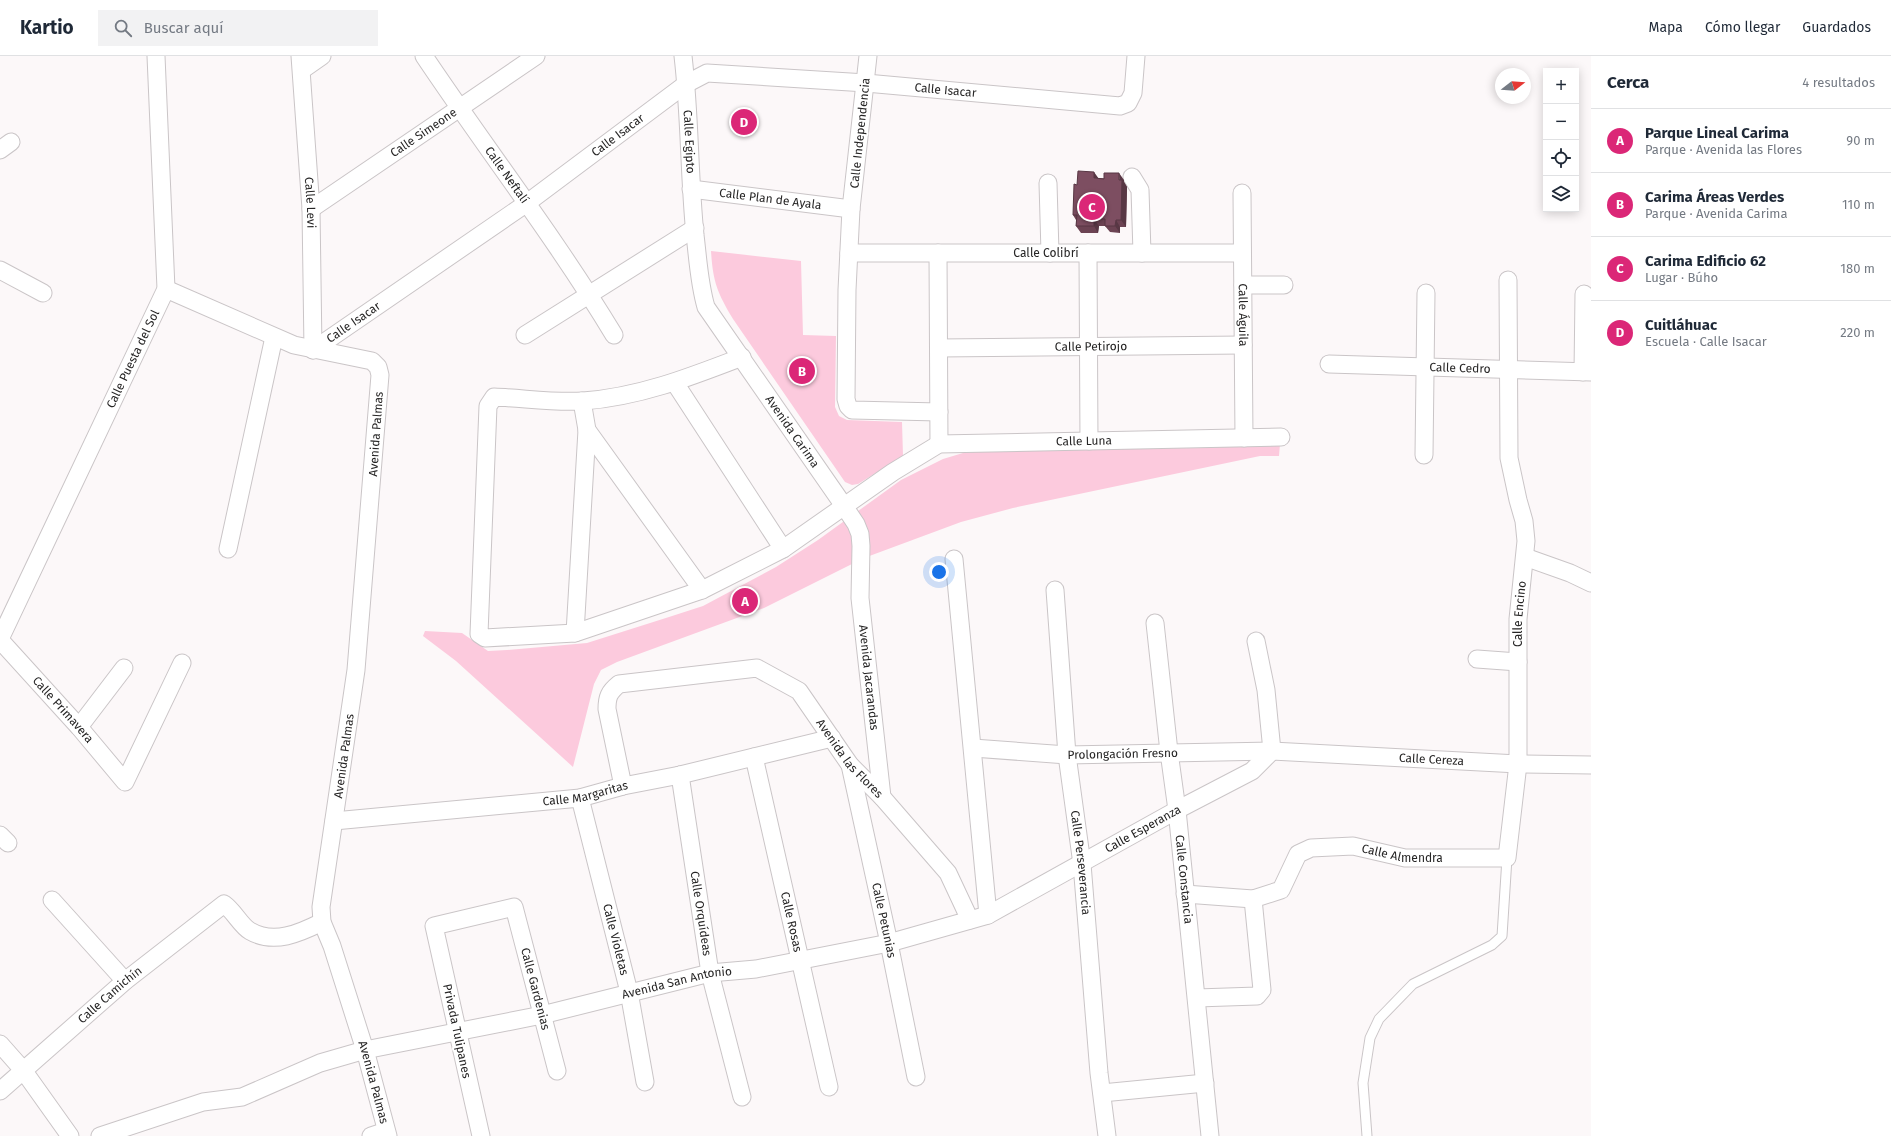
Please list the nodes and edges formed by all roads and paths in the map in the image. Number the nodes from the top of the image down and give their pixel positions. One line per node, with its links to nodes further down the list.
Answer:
1 (156, 56): 30 (street, Calle Puesta del Sol)
2 (322, 56): 8 (street)
3 (424, 56): 11 (street, Calle Neftalí)
4 (536, 56): 11 (street, Calle Simeone)
5 (683, 56): 10 (street, Calle Egipto)
6 (868, 56): 9 (street, Calle Independencia)
7 (1136, 56): 9 (street, Calle Isacar)
8 (301, 63): 17 (street, Calle Levi)
9 (866, 83): 10 (street, Calle Isacar); 18 (street, Calle Independencia)
10 (686, 84): 14 (street, Calle Egipto); 16 (street, Calle Isacar)
11 (458, 108): 16 (street, Calle Neftalí); 17 (street, Calle Simeone)
12 (1132, 177): 24 (street)
13 (1048, 183): 22 (street)
14 (690, 189): 18 (street, Calle Plan de Ayala); 19 (street, Calle Egipto)
15 (1242, 193): 25 (street, Calle Águila)
16 (527, 203): 33 (street, Calle Neftalí); 41 (street, Calle Isacar)
17 (311, 209): 41 (street, Calle Levi)
18 (851, 209): 20 (street, Calle Independencia)
19 (694, 228): 33 (street); 42 (street, Calle Egipto)
20 (849, 253): 21 (street, Calle Colibrí); 49 (street, Calle Independencia)
21 (938, 253): 22 (street, Calle Colibrí); 40 (street)
22 (1050, 253): 23 (street, Calle Colibrí)
23 (1088, 253): 24 (street, Calle Colibrí); 39 (street)
24 (1142, 253): 25 (street, Calle Colibrí)
25 (1242, 253): 28 (street, Calle Águila)
26 (0, 270): 31 (street)
27 (1508, 280): 45 (street, Calle Encino)
28 (1243, 285): 29 (street); 38 (street, Calle Águila)
29 (1284, 285)
30 (166, 289): 37 (street, Calle Isacar); 67 (street, Calle Puesta del Sol)
31 (43, 293)
32 (1426, 293): 44 (street)
33 (589, 294): 35 (street); 36 (street, Calle Neftalí)
34 (1584, 294): 46 (street)
35 (526, 335)
36 (614, 335)
37 (274, 337): 41 (street, Calle Isacar); 57 (street)
38 (1243, 345): 39 (street, Calle Petirojo); 52 (street, Calle Águila)
39 (1088, 346): 40 (street, Calle Petirojo); 53 (street)
40 (939, 348): 49 (street)
41 (313, 350): 88 (street, Avenida Palmas)
42 (742, 357): 47 (street); 56 (street, Avenida Carima)
43 (1328, 364): 44 (street, Calle Cedro)
44 (1425, 367): 45 (street, Calle Cedro); 55 (street)
45 (1508, 369): 46 (street, Calle Cedro); 60 (street, Calle Encino)
46 (1587, 372)
47 (675, 383): 48 (street); 58 (street)
48 (582, 401): 50 (street); 66 (street)
49 (939, 412): 54 (street)
50 (587, 430): 63 (street); 66 (street)
51 (1281, 437): 52 (street, Calle Luna)
52 (1244, 438): 53 (street, Calle Luna)
53 (1089, 441): 54 (street, Calle Luna)
54 (939, 444): 56 (street)
55 (1424, 455)
56 (844, 506): 58 (street); 59 (street, Avenida Carima)
57 (228, 549)
58 (783, 549): 63 (street)
59 (861, 557): 85 (street, Avenida Jacarandas)
60 (1525, 557): 62 (street); 70 (street, Calle Encino)
61 (954, 559): 75 (street)
62 (1591, 583)
63 (702, 590): 66 (street)
64 (1055, 590): 78 (street, Calle Perseverancia)
65 (1155, 623): 77 (street, Calle Constancia)
66 (574, 633)
67 (0, 639): 73 (street, Calle Primavera)
68 (1256, 641): 76 (street)
69 (1476, 659): 70 (street)
70 (1518, 662): 80 (street, Calle Encino)
71 (182, 663): 73 (street, Calle Primavera)
72 (124, 668): 73 (street)
73 (79, 727)
74 (832, 738): 79 (street, Calle Margaritas); 81 (street, Avenida las Flores); 84 (street, Avenida las Flores)
75 (973, 748): 78 (street, Prolongación Fresno); 95 (street)
76 (1272, 751): 77 (street, Prolongación Fresno); 80 (street, Calle Cereza); 87 (street, Calle Esperanza)
77 (1169, 752): 78 (street, Prolongación Fresno); 87 (street, Calle Constancia)
78 (1067, 755): 90 (street, Calle Perseverancia)
79 (754, 757): 83 (street, Calle Margaritas); 99 (street, Calle Rosas)
80 (1518, 764): 82 (street, Calle Cereza); 89 (street, Calle Encino)
81 (850, 765): 85 (street, Avenida las Flores); 98 (street, Calle Petunias)
82 (1591, 765)
83 (680, 775): 84 (street, Calle Margaritas); 100 (street, Calle Orquídeas)
84 (623, 786): 86 (street, Calle Margaritas)
85 (882, 797): 96 (street, Avenida las Flores)
86 (580, 798): 88 (street, Calle Margaritas); 102 (street, Calle Violetas)
87 (1177, 810): 90 (street, Calle Esperanza); 91 (street, Calle Constancia)
88 (334, 821): 97 (street, Avenida Palmas)
89 (1507, 858): 92 (street, Calle Almendra); 123 (lane, Calle Encino)
90 (1082, 864): 95 (street, Calle Esperanza); 115 (street, Calle Perseverancia)
91 (1185, 894): 92 (street); 103 (street, Calle Constancia)
92 (1253, 899): 103 (street)
93 (52, 900): 101 (street)
94 (514, 907): 104 (street, Calle Gardenias); 105 (street, Privada Tulipanes)
95 (988, 915): 96 (street, Avenida San Antonio)
96 (970, 920): 98 (street, Avenida San Antonio)
97 (322, 922): 101 (street, Calle Camichín); 107 (street, Avenida Palmas)
98 (889, 943): 99 (street, Avenida San Antonio); 110 (street, Calle Petunias)
99 (801, 960): 100 (street, Avenida San Antonio); 113 (street, Calle Rosas)
100 (710, 973): 102 (street, Avenida San Antonio); 116 (street, Calle Orquídeas)
101 (125, 981): 108 (street, Calle Camichín)
102 (629, 992): 104 (street, Avenida San Antonio); 111 (street, Calle Violetas)
103 (1197, 998): 112 (street, Calle Constancia)
104 (542, 1015): 105 (street, Avenida San Antonio); 109 (street, Calle Gardenias)
105 (457, 1032): 107 (street, Avenida San Antonio); 120 (street, Privada Tulipanes)
106 (0, 1044): 108 (street)
107 (365, 1050): 117 (street, Avenida Palmas); 119 (street, Avenida San Antonio)
108 (23, 1070): 114 (street, Calle Camichín); 118 (street)
109 (557, 1071)
110 (916, 1077)
111 (645, 1082)
112 (1205, 1083): 115 (street); 122 (street, Calle Constancia)
113 (829, 1087)
114 (0, 1091)
115 (1102, 1093): 121 (street, Calle Perseverancia)
116 (742, 1097)
117 (382, 1134)
118 (70, 1136)
119 (100, 1136)
120 (481, 1136)
121 (1107, 1136)
122 (1210, 1136)
123 (1367, 1136)

